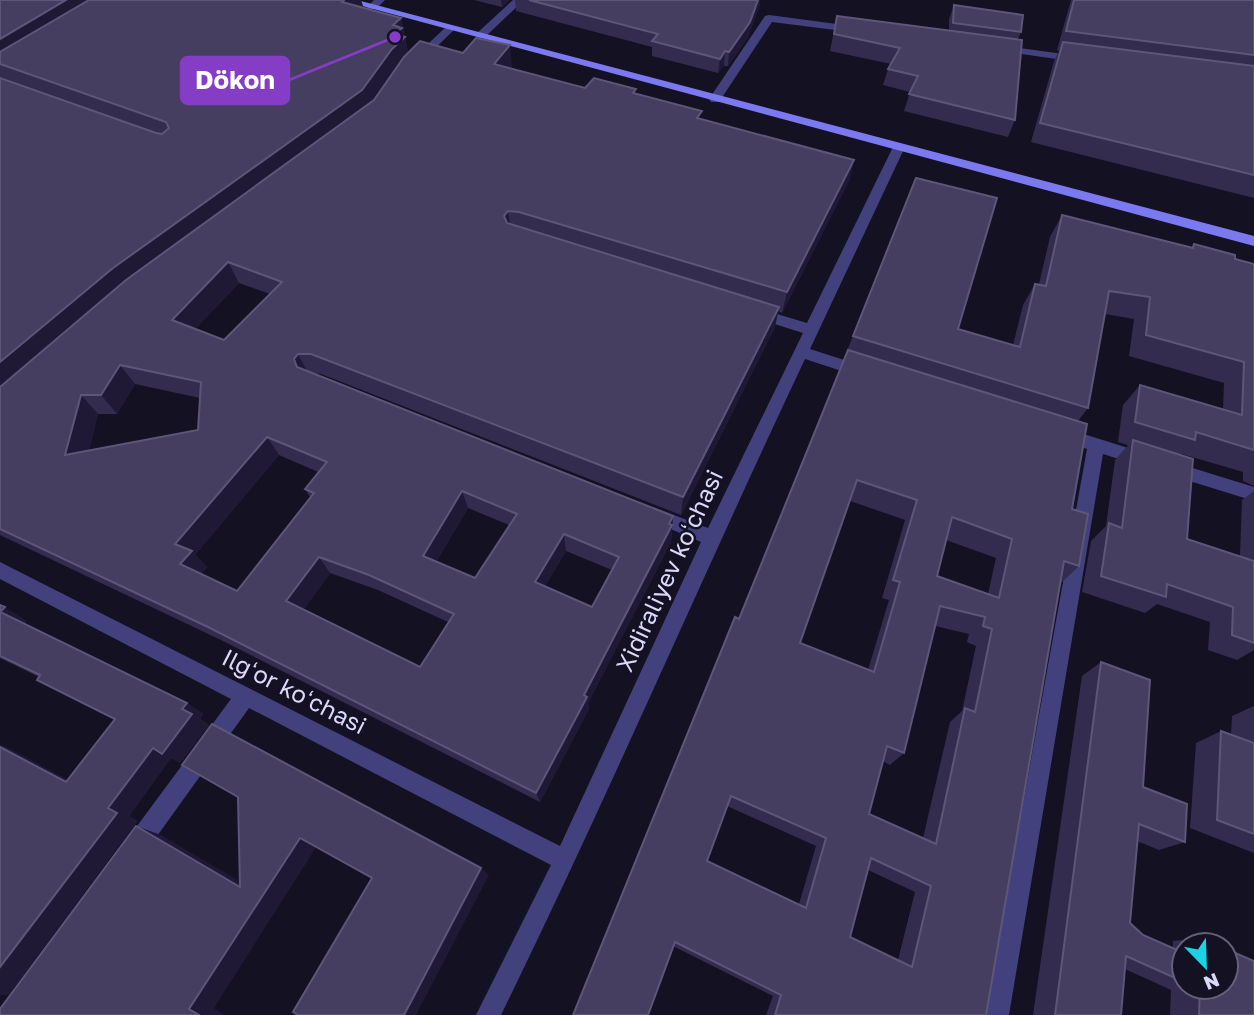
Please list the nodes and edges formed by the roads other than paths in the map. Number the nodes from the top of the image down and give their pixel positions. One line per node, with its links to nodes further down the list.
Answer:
1 (345, 0): 3 (main road)
2 (519, 0): 6 (street)
3 (376, 4): 4 (main road)
4 (451, 29): 6 (main road); 9 (street)
5 (866, 30): 10 (street)
6 (480, 36): 10 (main road)
7 (990, 47): 8 (street)
8 (1088, 60)
9 (403, 74)
10 (715, 99): 11 (main road)
11 (898, 149): 12 (main road); 14 (street, Xidiraliyev koʻchasi)
12 (1254, 241)
13 (734, 306): 14 (street)
14 (811, 330): 15 (street, Xidiraliyev koʻchasi)
15 (801, 352): 16 (street); 21 (street, Xidiraliyev koʻchasi)
16 (878, 376)
17 (1070, 437): 18 (street)
18 (1096, 445): 19 (street); 27 (street)
19 (1254, 494)
20 (635, 507): 21 (street)
21 (712, 538): 24 (street, Xidiraliyev koʻchasi)
22 (0, 570): 23 (street, Ilgʻor koʻchasi)
23 (246, 696): 24 (street, Ilgʻor koʻchasi); 25 (street)
24 (565, 860): 26 (street, Xidiraliyev koʻchasi)
25 (125, 861)
26 (488, 1015)
27 (997, 1015)

